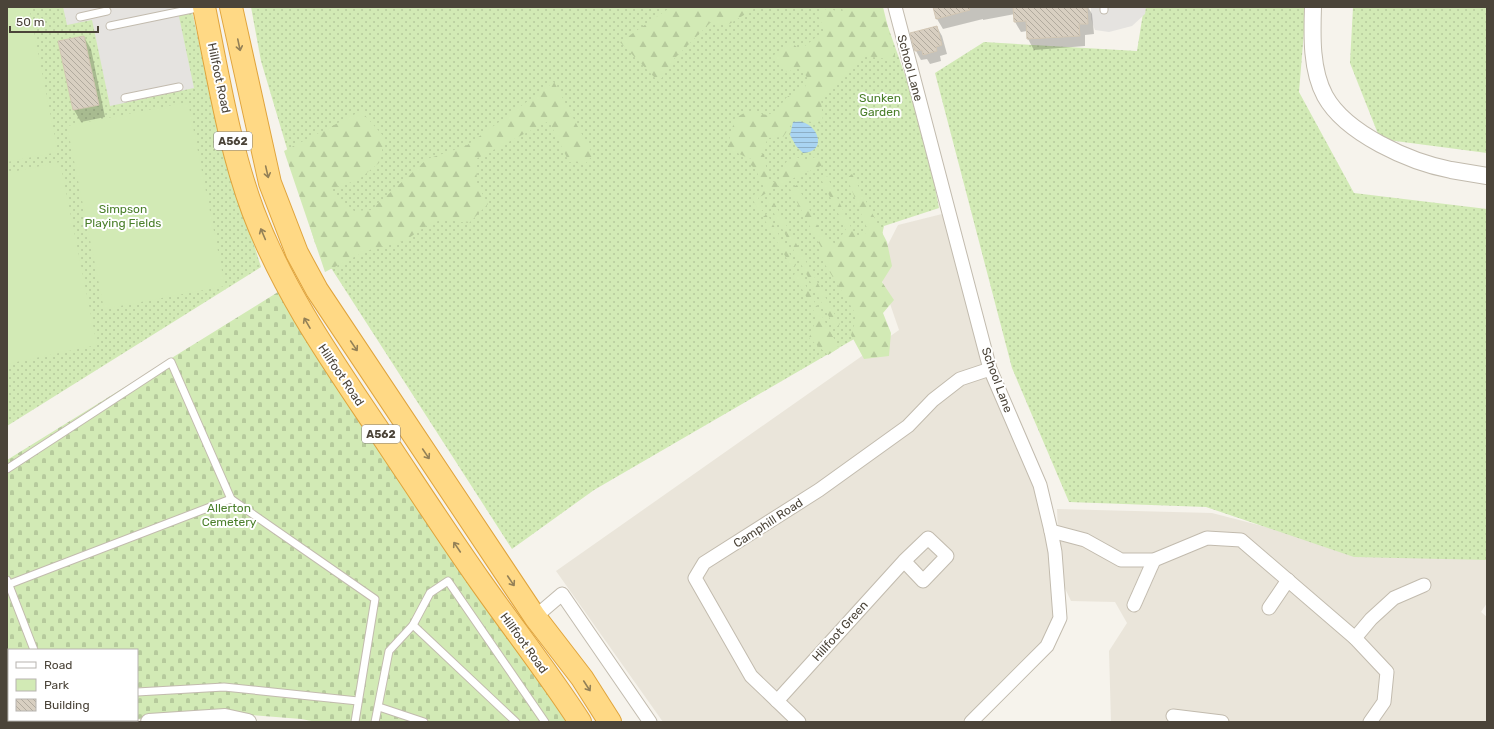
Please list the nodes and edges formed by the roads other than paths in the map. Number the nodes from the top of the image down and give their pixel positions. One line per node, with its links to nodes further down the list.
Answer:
1 (204, 7): 7 (lane); 12 (highway, Hillfoot Road / A562, one-way to 1)
2 (231, 7): 11 (highway, Hillfoot Road / A562, one-way to 11)
3 (895, 7): 13 (street, School Lane)
4 (1313, 7): 10 (street)
5 (107, 11): 6 (lane)
6 (80, 17)
7 (110, 26)
8 (179, 87): 9 (lane)
9 (125, 98)
10 (1487, 176)
11 (308, 274): 12 (street); 24 (highway, Hillfoot Road / A562, one-way to 24)
12 (287, 286): 40 (highway, Hillfoot Road / A562, one-way to 12)
13 (990, 369): 16 (street, School Lane); 30 (street, Camphill Road)
14 (7, 469): 15 (lane)
15 (231, 499): 20 (lane); 29 (lane)
16 (1052, 531): 17 (street); 44 (street, School Lane)
17 (1154, 560): 19 (street); 22 (street)
18 (904, 561): 30 (street, Hillfoot Green)
19 (1288, 580): 23 (street); 26 (street)
20 (8, 583): 27 (lane)
21 (1424, 585): 26 (street)
22 (1134, 606)
23 (1269, 608)
24 (535, 617): 41 (highway, Hillfoot Road / A562, one-way to 41); 42 (street, Hillfoot Road)
25 (413, 625): 31 (lane); 38 (lane); 39 (lane)
26 (1355, 638): 46 (street)
27 (34, 649)
28 (138, 692): 29 (lane)
29 (358, 701): 35 (lane)
30 (777, 701): 43 (street, Camphill Road)
31 (379, 707): 36 (lane); 37 (lane)
32 (1173, 716): 45 (street)
33 (149, 722): 34 (street)
34 (248, 722)
35 (355, 722)
36 (375, 722)
37 (424, 722)
38 (516, 722)
39 (545, 722)
40 (580, 722)
41 (610, 722)
42 (650, 722)
43 (799, 722)
44 (971, 722)
45 (1222, 722)
46 (1370, 722)

